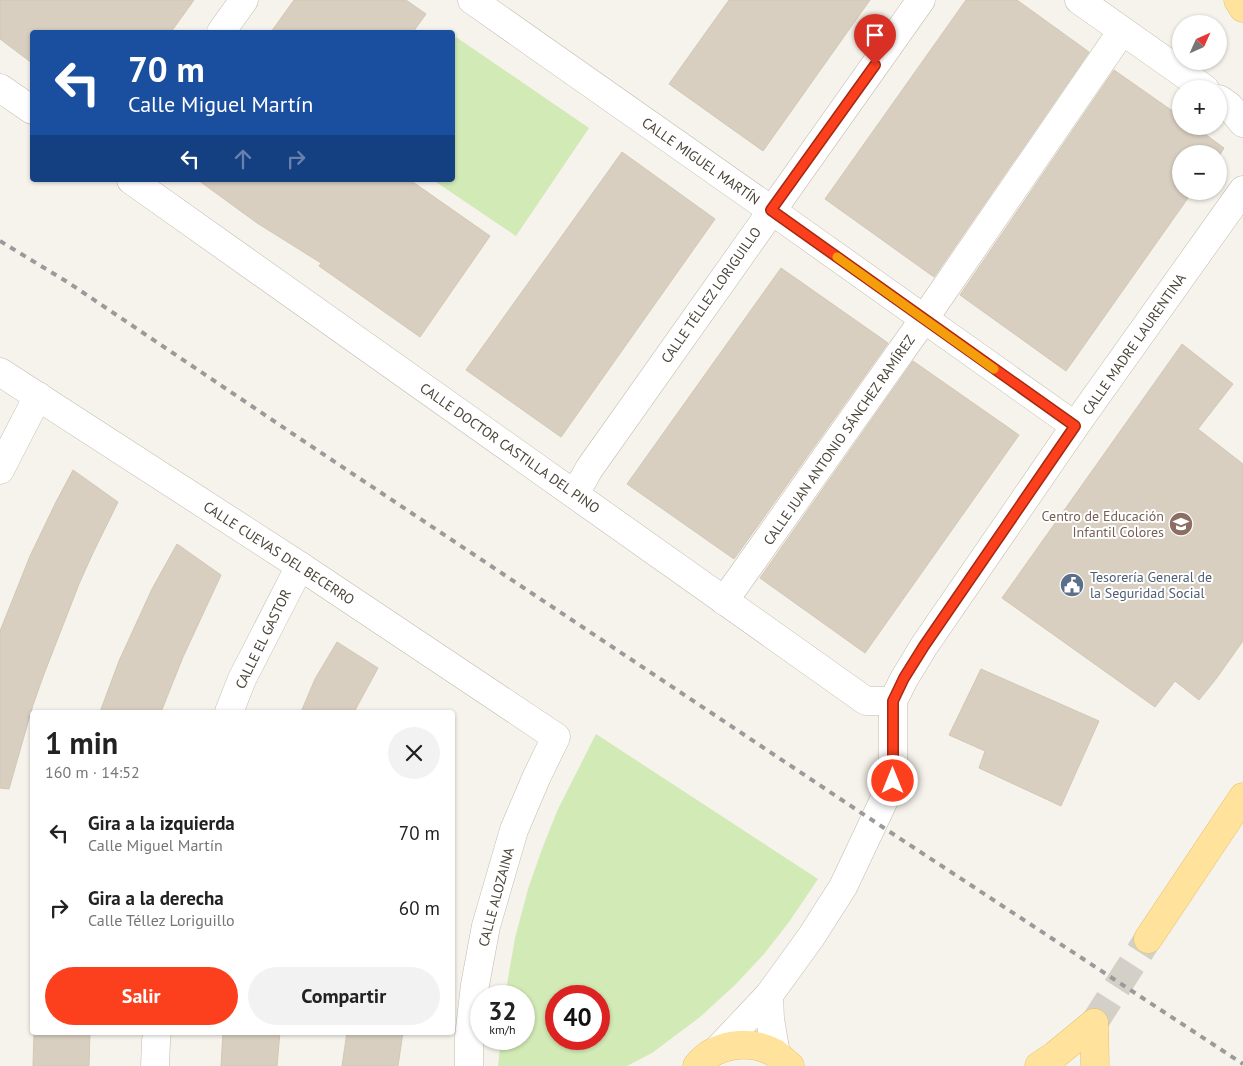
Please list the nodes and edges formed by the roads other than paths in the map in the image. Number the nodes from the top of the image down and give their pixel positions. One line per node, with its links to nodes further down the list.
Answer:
1 (244, 0): 7 (street)
2 (472, 0): 16 (street, CALLE MIGUEL MARTÍN)
3 (921, 0): 16 (street, CALLE TÉLLEZ LORIGUILLO)
4 (1079, 0): 8 (street)
5 (1238, 0): 6 (main road)
6 (1243, 8)
7 (222, 30)
8 (1122, 31): 9 (street); 17 (street, CALLE JUAN ANTONIO SÁNCHEZ RAMÍREZ)
9 (1192, 80)
10 (0, 88): 12 (street)
11 (1227, 105): 13 (street)
12 (30, 109)
13 (1243, 123)
14 (134, 182): 22 (street, CALLE DOCTOR CASTILLA DEL PINO)
15 (1243, 190): 20 (street, CALLE MADRE LAURENTINA)
16 (771, 210): 17 (street, CALLE MIGUEL MARTÍN); 22 (street, CALLE TÉLLEZ LORIGUILLO)
17 (924, 319): 20 (street, CALLE MIGUEL MARTÍN); 24 (street, CALLE JUAN ANTONIO SÁNCHEZ RAMÍREZ)
18 (0, 372): 19 (street, CALLE CUEVAS DEL BECERRO)
19 (38, 396): 21 (street); 23 (street, CALLE CUEVAS DEL BECERRO)
20 (1075, 426): 25 (street, CALLE MADRE LAURENTINA)
21 (0, 470)
22 (575, 494): 24 (street, CALLE DOCTOR CASTILLA DEL PINO)
23 (300, 566): 26 (street, CALLE EL GASTOR); 27 (street, CALLE CUEVAS DEL BECERRO)
24 (724, 601): 25 (street, CALLE DOCTOR CASTILLA DEL PINO)
25 (893, 701): 30 (street, CALLE MADRE LAURENTINA)
26 (230, 710)
27 (556, 737): 35 (street, CALLE ALOZAINA)
28 (1243, 797): 29 (main road)
29 (1148, 939)
30 (770, 995): 32 (street, CALLE MADRE LAURENTINA); 33 (street)
31 (157, 1035): 34 (street)
32 (718, 1049): 33 (main road); 36 (main road)
33 (783, 1060)
34 (155, 1066)
35 (469, 1066)
36 (697, 1066)
37 (1039, 1066): 38 (main road)
38 (1095, 1066)

